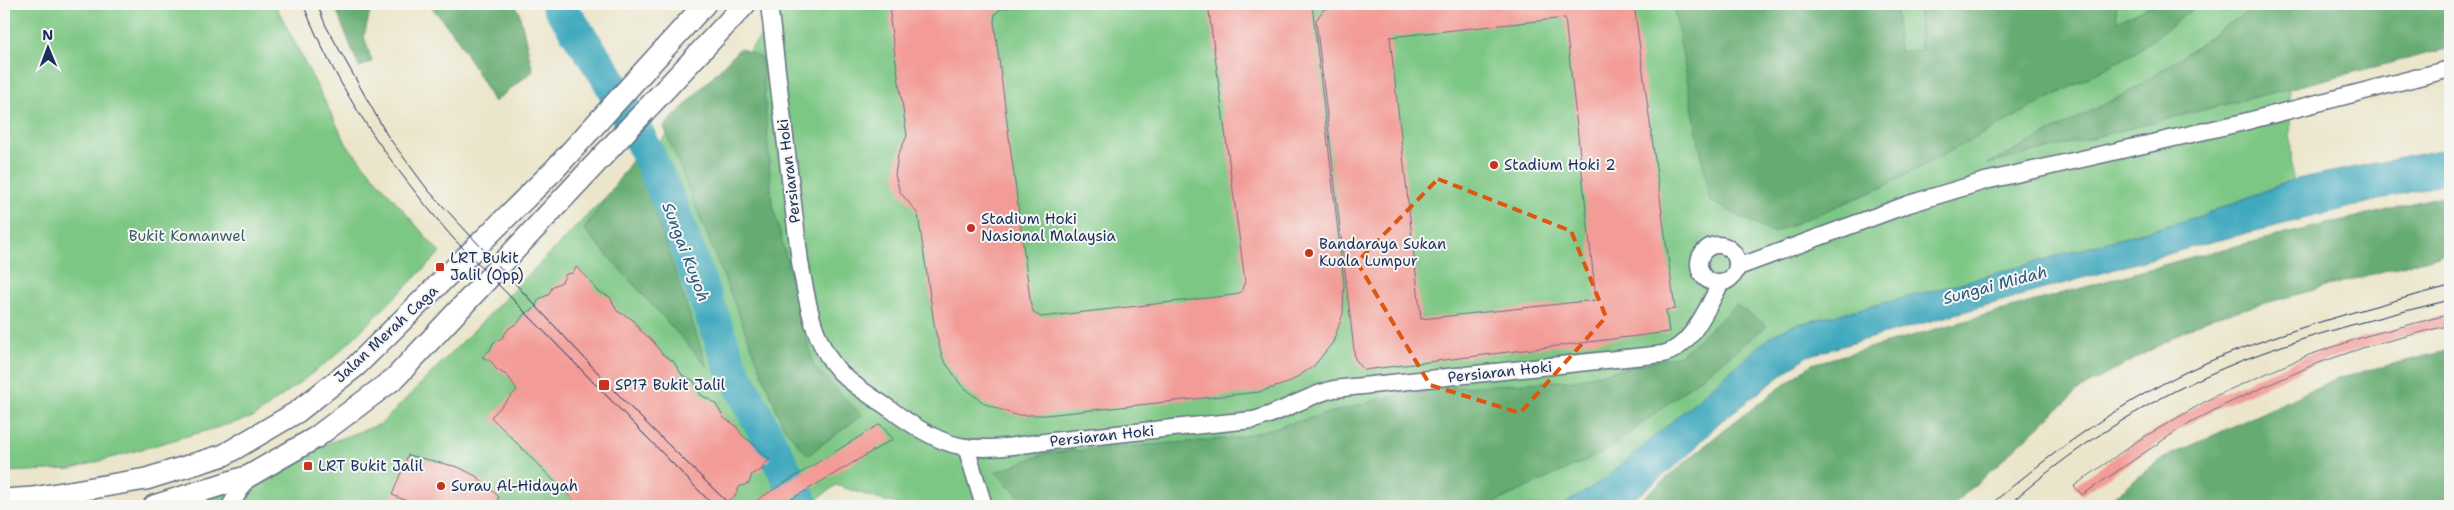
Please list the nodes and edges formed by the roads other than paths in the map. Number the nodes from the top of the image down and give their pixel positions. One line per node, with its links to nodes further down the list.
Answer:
1 (705, 4): 9 (street, Jalan Merah Caga)
2 (745, 4): 8 (street)
3 (769, 4): 7 (street, Persiaran Hoki)
4 (2450, 69): 5 (street)
5 (1738, 267): 6 (street); 6 (street)
6 (1721, 284): 7 (street, Persiaran Hoki)
7 (966, 446): 12 (street)
8 (248, 476): 10 (street); 11 (street)
9 (4, 500)
10 (154, 506)
11 (230, 506)
12 (984, 506)

